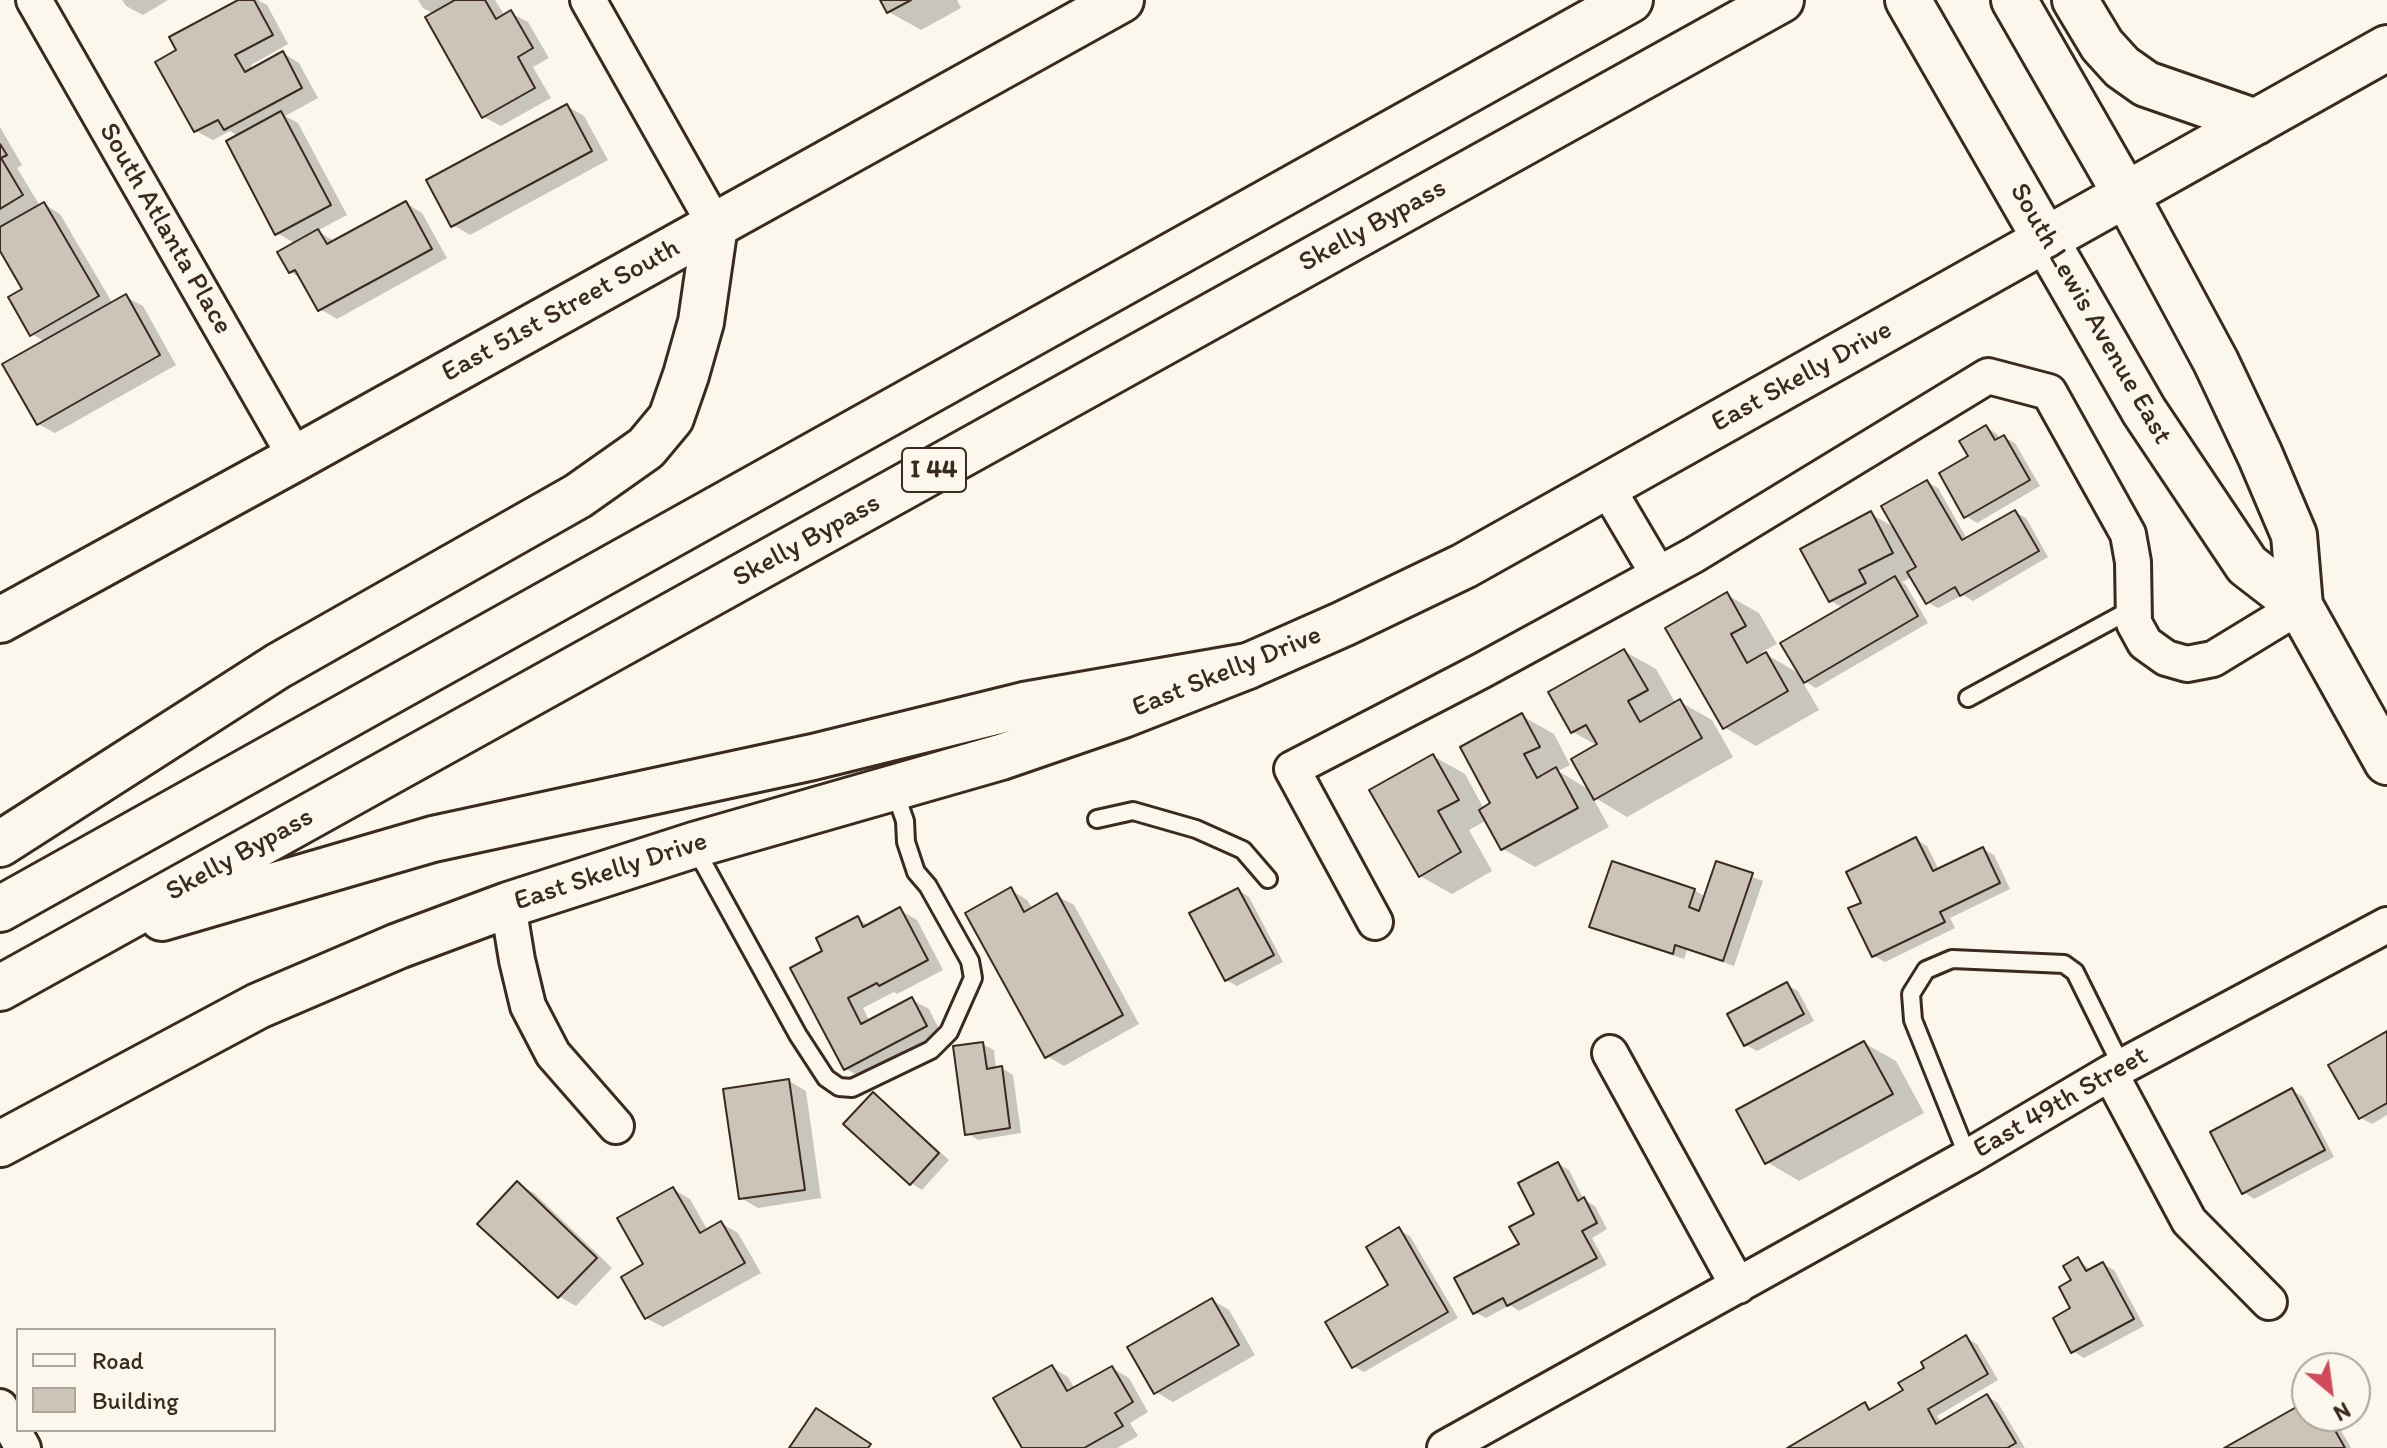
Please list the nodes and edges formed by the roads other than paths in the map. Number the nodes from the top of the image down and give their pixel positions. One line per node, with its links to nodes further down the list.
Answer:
1 (34, 0): 14 (street, South Atlanta Place)
2 (588, 0): 12 (street)
3 (1121, 0): 12 (main road, East 51st Street South)
4 (1630, 0): 29 (main road, I 44)
5 (1781, 0): 32 (main road, Skelly Bypass / I 44)
6 (1908, 0): 13 (main road, South Lewis Avenue East)
7 (2075, 0): 10 (main road)
8 (2018, 7): 11 (main road, South Lewis Avenue East)
9 (2387, 48): 10 (main road, East Skelly Drive)
10 (2256, 122): 11 (main road, East Skelly Drive)
11 (2126, 195): 13 (main road, East Skelly Drive); 17 (main road, South Lewis Avenue East)
12 (715, 225): 14 (main road, East 51st Street South); 25 (main road)
13 (2047, 240): 15 (main road, East Skelly Drive); 17 (main road, South Lewis Avenue East)
14 (296, 458): 19 (main road, East 51st Street South)
15 (1606, 486): 16 (street); 20 (main road, East Skelly Drive)
16 (1658, 574): 18 (street); 30 (street)
17 (2300, 606): 18 (street); 22 (main road, South Lewis Avenue East)
18 (2134, 608): 21 (lane)
19 (0, 620)
20 (1248, 666): 23 (main road, East Skelly Drive); 32 (main road)
21 (1968, 698)
22 (2382, 741)
23 (894, 788): 26 (main road, East Skelly Drive); 26 (lane)
24 (1097, 819): 27 (lane)
25 (0, 844)
26 (694, 845): 28 (main road, East Skelly Drive)
27 (1268, 879)
28 (508, 905): 36 (street); 37 (main road, East Skelly Drive)
29 (0, 909)
30 (1375, 922)
31 (2387, 925): 35 (street, East 49th Street)
32 (87, 939): 33 (main road, Skelly Bypass / I 44)
33 (0, 988)
34 (1610, 1053): 39 (street)
35 (2116, 1070): 38 (street, East 49th Street); 38 (lane); 40 (street)
36 (616, 1126)
37 (0, 1144)
38 (1968, 1157): 39 (street, East 49th Street)
39 (1738, 1286): 43 (street, East 49th Street)
40 (2269, 1302)
41 (0, 1407): 42 (street)
42 (23, 1448)
43 (1445, 1448)

